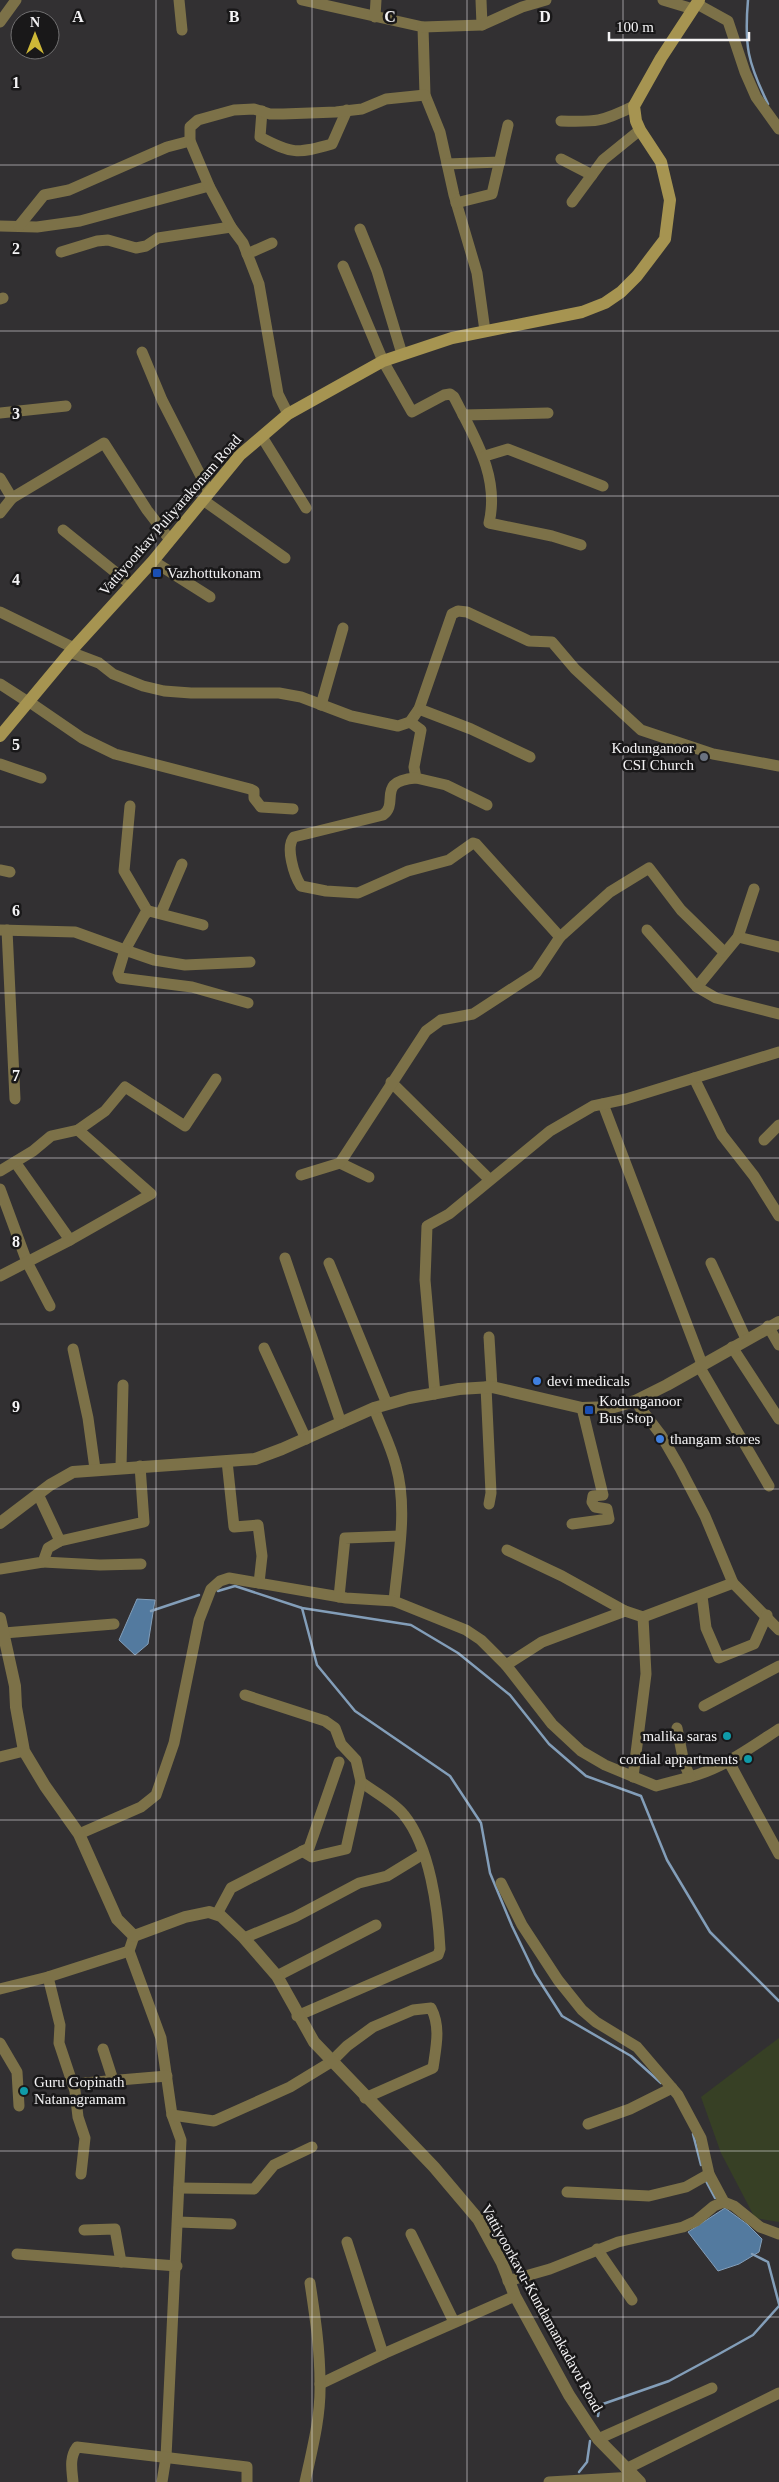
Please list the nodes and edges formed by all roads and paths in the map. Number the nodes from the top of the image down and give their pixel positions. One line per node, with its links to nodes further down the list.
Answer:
1 (16, 0): 11 (street)
2 (179, 0): 14 (street)
3 (298, 0): 4 (street)
4 (302, 0): 10 (street)
5 (376, 0): 10 (street)
6 (481, 0): 12 (street)
7 (546, 0): 12 (street)
8 (663, 0): 9 (street)
9 (696, 4): 16 (main road); 21 (street)
10 (375, 16): 13 (street)
11 (0, 22)
12 (482, 25): 13 (street)
13 (423, 27): 15 (street)
14 (182, 30)
15 (425, 95): 17 (street); 26 (street)
16 (634, 106): 19 (street); 22 (main road, Vattiyoorkav Puliyarakonam Road)
17 (346, 110): 18 (street); 18 (street)
18 (262, 111): 23 (street)
19 (561, 121)
20 (508, 125): 25 (street)
21 (779, 129)
22 (640, 130): 27 (street); 39 (main road, Vattiyoorkav Puliyarakonam Road)
23 (190, 141): 28 (street); 32 (street)
24 (561, 159): 27 (street)
25 (500, 162): 26 (street); 29 (street)
26 (447, 164): 29 (street)
27 (592, 175): 30 (street)
28 (209, 186): 32 (street); 33 (street)
29 (456, 202): 39 (street)
30 (572, 202)
31 (0, 226): 32 (street)
32 (19, 226)
33 (231, 227): 36 (street); 37 (street)
34 (360, 229): 41 (street)
35 (272, 243): 37 (street)
36 (61, 252)
37 (247, 254): 46 (street)
38 (343, 266): 42 (street)
39 (485, 332): 41 (main road, Vattiyoorkav Puliyarakonam Road)
40 (142, 352): 52 (street)
41 (402, 354): 42 (main road, Vattiyoorkav Puliyarakonam Road)
42 (383, 361): 46 (main road, Vattiyoorkav Puliyarakonam Road); 47 (street)
43 (66, 406): 44 (street)
44 (0, 413)
45 (548, 413): 47 (street)
46 (288, 414): 48 (main road, Vattiyoorkav Puliyarakonam Road)
47 (463, 415): 49 (street)
48 (262, 437): 52 (main road, Vattiyoorkav Puliyarakonam Road); 54 (street)
49 (484, 456): 51 (street); 57 (street)
50 (0, 478): 53 (street)
51 (603, 486)
52 (206, 496): 56 (main road, Vattiyoorkav Puliyarakonam Road); 58 (street)
53 (4, 506): 56 (street)
54 (306, 508)
55 (63, 530): 60 (street)
56 (170, 540): 59 (main road, Vattiyoorkav Puliyarakonam Road)
57 (581, 545)
58 (285, 558)
59 (153, 561): 60 (main road, Vattiyoorkav Puliyarakonam Road); 61 (street)
60 (130, 584): 64 (main road, Vattiyoorkav Puliyarakonam Road)
61 (210, 597)
62 (0, 612): 64 (street)
63 (344, 628): 67 (street)
64 (72, 650): 66 (main road, Vattiyoorkav Puliyarakonam Road); 67 (street)
65 (0, 684): 66 (street)
66 (28, 701): 70 (main road, Vattiyoorkav Puliyarakonam Road); 79 (street)
67 (321, 705): 69 (street)
68 (419, 709): 69 (street); 72 (street); 74 (street)
69 (410, 722): 76 (street)
70 (4, 723): 71 (main road, Vattiyoorkav Puliyarakonam Road)
71 (0, 736)
72 (530, 757)
73 (0, 764): 75 (street)
74 (779, 766)
75 (41, 778)
76 (416, 778): 77 (street); 87 (street)
77 (488, 805)
78 (130, 806): 82 (street)
79 (293, 809)
80 (182, 864): 83 (street)
81 (754, 889): 88 (street)
82 (148, 912): 83 (street); 90 (street)
83 (161, 913): 84 (street)
84 (203, 925)
85 (4, 930): 90 (street); 100 (street)
86 (647, 930): 93 (street)
87 (560, 937): 91 (street); 99 (street)
88 (738, 937): 89 (street); 91 (street)
89 (779, 947)
90 (125, 950): 92 (street); 94 (street)
91 (724, 952): 93 (street)
92 (250, 962)
93 (697, 987): 95 (street)
94 (248, 1003)
95 (779, 1014)
96 (779, 1052): 97 (street)
97 (694, 1078): 101 (street); 112 (street)
98 (216, 1079): 103 (street)
99 (391, 1082): 106 (street); 110 (street)
100 (15, 1099)
101 (603, 1104): 110 (street); 127 (street)
102 (779, 1125): 104 (street)
103 (78, 1130): 105 (street); 113 (street)
104 (764, 1140)
105 (15, 1162): 107 (street); 113 (street)
106 (340, 1163): 108 (street); 109 (street)
107 (0, 1171)
108 (301, 1175)
109 (369, 1177)
110 (489, 1179): 130 (street)
111 (0, 1189): 115 (street)
112 (779, 1216)
113 (70, 1240): 115 (street)
114 (285, 1258): 136 (street)
115 (27, 1262): 118 (street); 119 (street)
116 (329, 1263): 132 (street)
117 (711, 1263): 122 (street)
118 (0, 1276)
119 (50, 1306)
120 (774, 1324): 122 (street); 123 (street)
121 (489, 1337): 129 (street)
122 (746, 1339): 124 (street)
123 (779, 1345)
124 (732, 1347): 127 (street); 135 (street)
125 (73, 1348): 141 (street)
126 (264, 1348): 137 (street)
127 (701, 1365): 131 (street); 142 (street)
128 (123, 1385): 140 (street)
129 (489, 1387): 130 (street); 134 (street); 144 (street)
130 (435, 1394): 132 (street)
131 (634, 1401): 134 (street); 154 (street)
132 (387, 1404): 133 (street)
133 (374, 1408): 136 (street); 147 (street)
134 (582, 1408): 146 (street)
135 (779, 1419)
136 (340, 1423): 137 (street)
137 (306, 1439): 138 (street)
138 (227, 1461): 139 (street); 153 (street)
139 (140, 1466): 140 (street); 148 (street)
140 (121, 1467): 141 (street)
141 (95, 1469): 143 (street)
142 (769, 1486)
143 (38, 1494): 145 (street); 148 (street)
144 (490, 1504)
145 (0, 1523)
146 (572, 1524)
147 (400, 1536): 156 (street); 157 (street)
148 (60, 1541): 150 (street)
149 (507, 1550): 158 (street)
150 (43, 1562): 151 (street); 152 (street)
151 (142, 1564)
152 (0, 1569)
153 (259, 1583): 156 (street); 178 (street)
154 (733, 1583): 155 (street); 159 (street)
155 (702, 1596): 159 (street); 160 (street)
156 (339, 1597): 157 (street)
157 (394, 1601): 165 (street)
158 (625, 1611): 160 (street); 165 (street)
159 (767, 1615): 163 (street)
160 (643, 1617): 175 (street)
161 (0, 1618): 164 (street)
162 (114, 1624): 164 (street)
163 (779, 1630)
164 (4, 1632): 171 (street)
165 (506, 1665): 175 (street)
166 (779, 1666): 168 (street)
167 (246, 1695): 177 (street)
168 (704, 1706)
169 (677, 1728): 176 (street)
170 (779, 1729): 174 (street)
171 (24, 1750): 172 (street); 178 (street)
172 (0, 1757)
173 (340, 1762): 179 (street)
174 (729, 1762): 176 (street); 181 (street)
175 (632, 1777): 176 (street)
176 (690, 1778)
177 (361, 1782): 179 (street); 180 (street)
178 (79, 1834): 185 (street)
179 (302, 1851): 183 (street)
180 (423, 1854): 186 (street); 191 (street)
181 (779, 1854)
182 (501, 1883): 198 (street)
183 (217, 1914): 185 (street); 186 (street, Vattiyoorkavu-Kundamankadavu Road)
184 (376, 1925): 188 (street)
185 (134, 1936): 187 (street)
186 (244, 1938): 188 (street, Vattiyoorkavu-Kundamankadavu Road)
187 (130, 1951): 189 (street); 195 (street)
188 (277, 1976): 191 (street, Vattiyoorkavu-Kundamankadavu Road)
189 (48, 1977): 190 (street); 204 (street)
190 (0, 1988)
191 (297, 2016): 194 (street, Vattiyoorkavu-Kundamankadavu Road)
192 (0, 2043): 200 (street)
193 (103, 2049): 196 (street)
194 (331, 2062): 199 (street, Vattiyoorkavu-Kundamankadavu Road); 199 (street); 201 (street)
195 (167, 2076): 196 (street); 201 (street)
196 (113, 2080): 197 (street)
197 (84, 2082)
198 (672, 2088): 202 (street); 205 (street)
199 (365, 2098): 219 (street, Vattiyoorkavu-Kundamankadavu Road)
200 (19, 2106)
201 (172, 2115): 206 (street)
202 (588, 2124)
203 (312, 2147): 206 (street)
204 (80, 2174)
205 (709, 2174): 207 (street); 208 (street)
206 (179, 2188): 209 (street)
207 (567, 2192)
208 (724, 2202): 213 (street); 215 (street)
209 (178, 2222): 210 (street); 218 (street)
210 (230, 2224)
211 (84, 2230): 217 (street)
212 (411, 2234): 223 (street)
213 (779, 2234)
214 (347, 2242): 224 (street)
215 (597, 2249): 219 (street); 222 (street)
216 (17, 2254): 217 (street)
217 (121, 2262): 218 (street)
218 (176, 2266): 229 (street)
219 (508, 2281): 221 (street, Vattiyoorkavu-Kundamankadavu Road)
220 (310, 2283): 225 (street)
221 (515, 2296): 223 (street); 228 (street, Vattiyoorkavu-Kundamankadavu Road)
222 (632, 2300)
223 (454, 2322): 224 (street)
224 (383, 2354): 225 (street)
225 (320, 2384): 234 (street)
226 (712, 2388): 228 (street)
227 (779, 2393): 230 (street)
228 (598, 2439): 230 (street, Vattiyoorkavu-Kundamankadavu Road)
229 (166, 2457): 231 (street); 232 (street); 233 (street)
230 (633, 2476): 235 (street)
231 (73, 2482)
232 (162, 2482)
233 (247, 2482)
234 (305, 2482)
235 (549, 2482)

